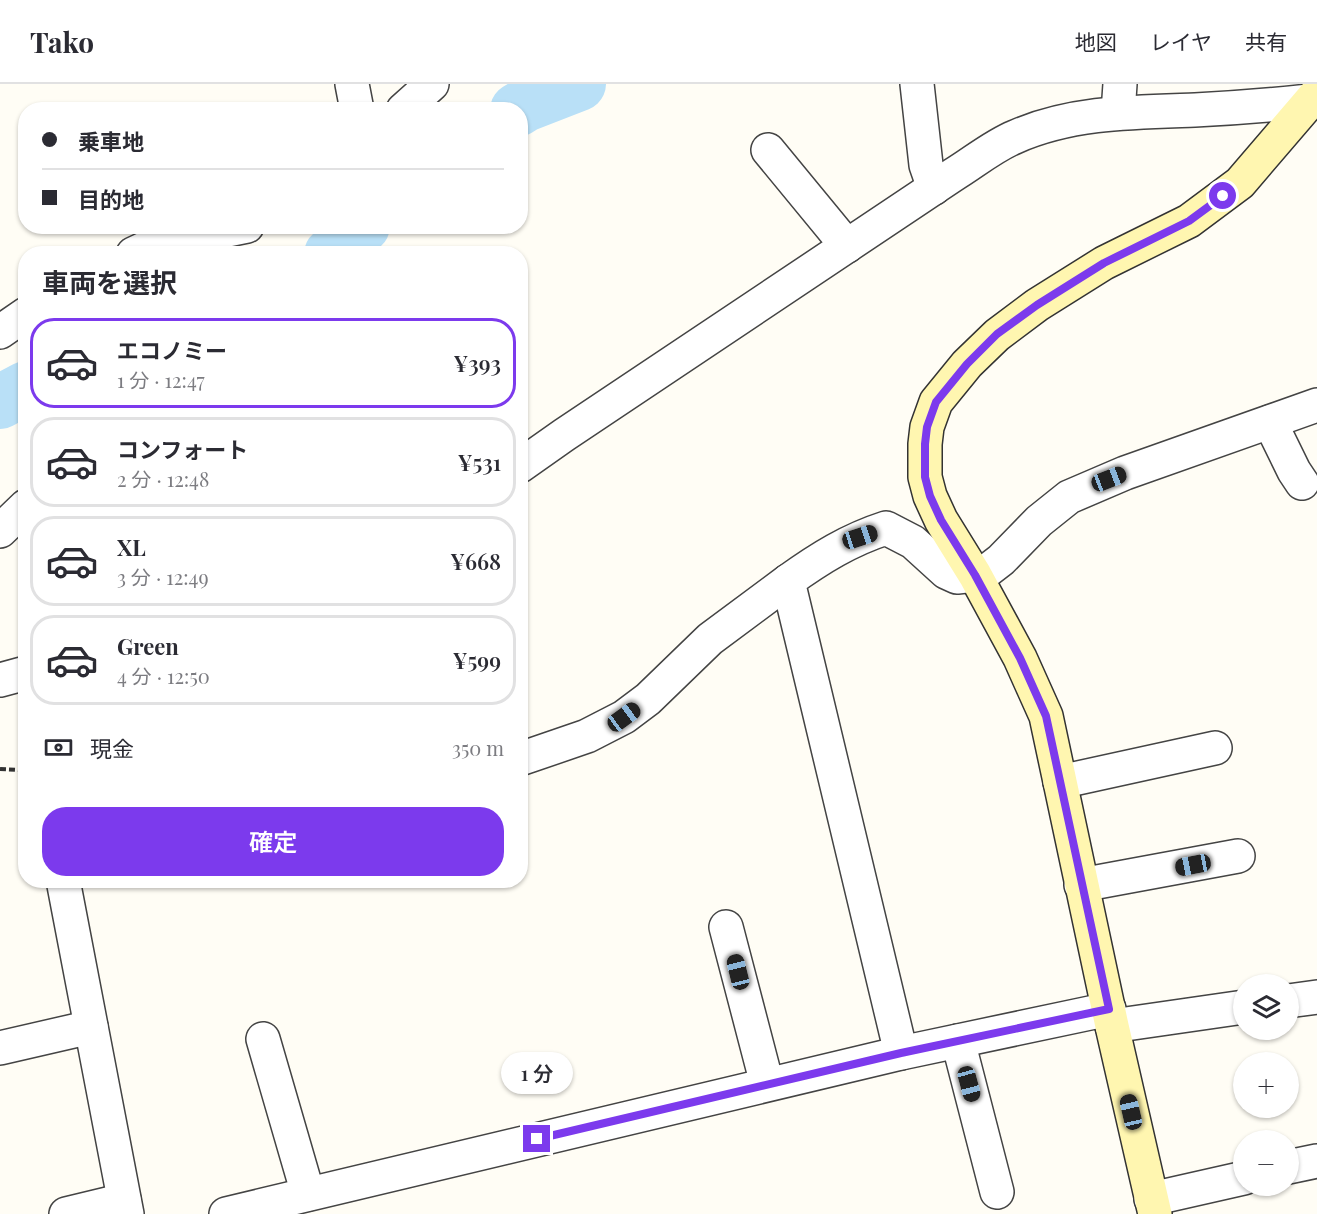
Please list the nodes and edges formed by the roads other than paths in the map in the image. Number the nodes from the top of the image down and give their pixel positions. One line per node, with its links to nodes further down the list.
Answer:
1 (352, 84): 6 (street)
2 (432, 84): 7 (street)
3 (917, 84): 9 (street)
4 (1313, 97): 5 (street); 21 (street)
5 (1119, 99): 9 (street)
6 (355, 102)
7 (411, 102)
8 (768, 150): 12 (street)
9 (934, 188): 12 (street)
10 (208, 234): 11 (street)
11 (150, 246)
12 (847, 246): 17 (street)
13 (18, 320): 14 (street)
14 (0, 332)
15 (1317, 405): 16 (street)
16 (1270, 422): 18 (street); 21 (street)
17 (528, 460)
18 (1302, 483)
19 (18, 514): 20 (street)
20 (0, 531)
21 (975, 575): 22 (street); 27 (street)
22 (788, 581): 26 (street); 40 (street)
23 (18, 675): 24 (street)
24 (0, 680)
25 (1215, 748): 27 (street)
26 (528, 756)
27 (1060, 782): 29 (street)
28 (1238, 856): 29 (street)
29 (1081, 885): 35 (street)
30 (65, 888): 36 (street)
31 (726, 927): 41 (street)
32 (1317, 997): 33 (street)
33 (1299, 999)
34 (1233, 1008): 35 (street)
35 (1110, 1017): 38 (street); 47 (street)
36 (91, 1027): 39 (street); 48 (street)
37 (263, 1039): 46 (street)
38 (958, 1041): 40 (street); 45 (street)
39 (0, 1048)
40 (901, 1053): 41 (street)
41 (767, 1084): 46 (street)
42 (1317, 1161): 43 (street)
43 (1299, 1165)
44 (1233, 1181): 47 (street)
45 (997, 1192)
46 (308, 1194): 50 (street)
47 (1153, 1206)
48 (125, 1207): 49 (street)
49 (66, 1214)
50 (226, 1214)

